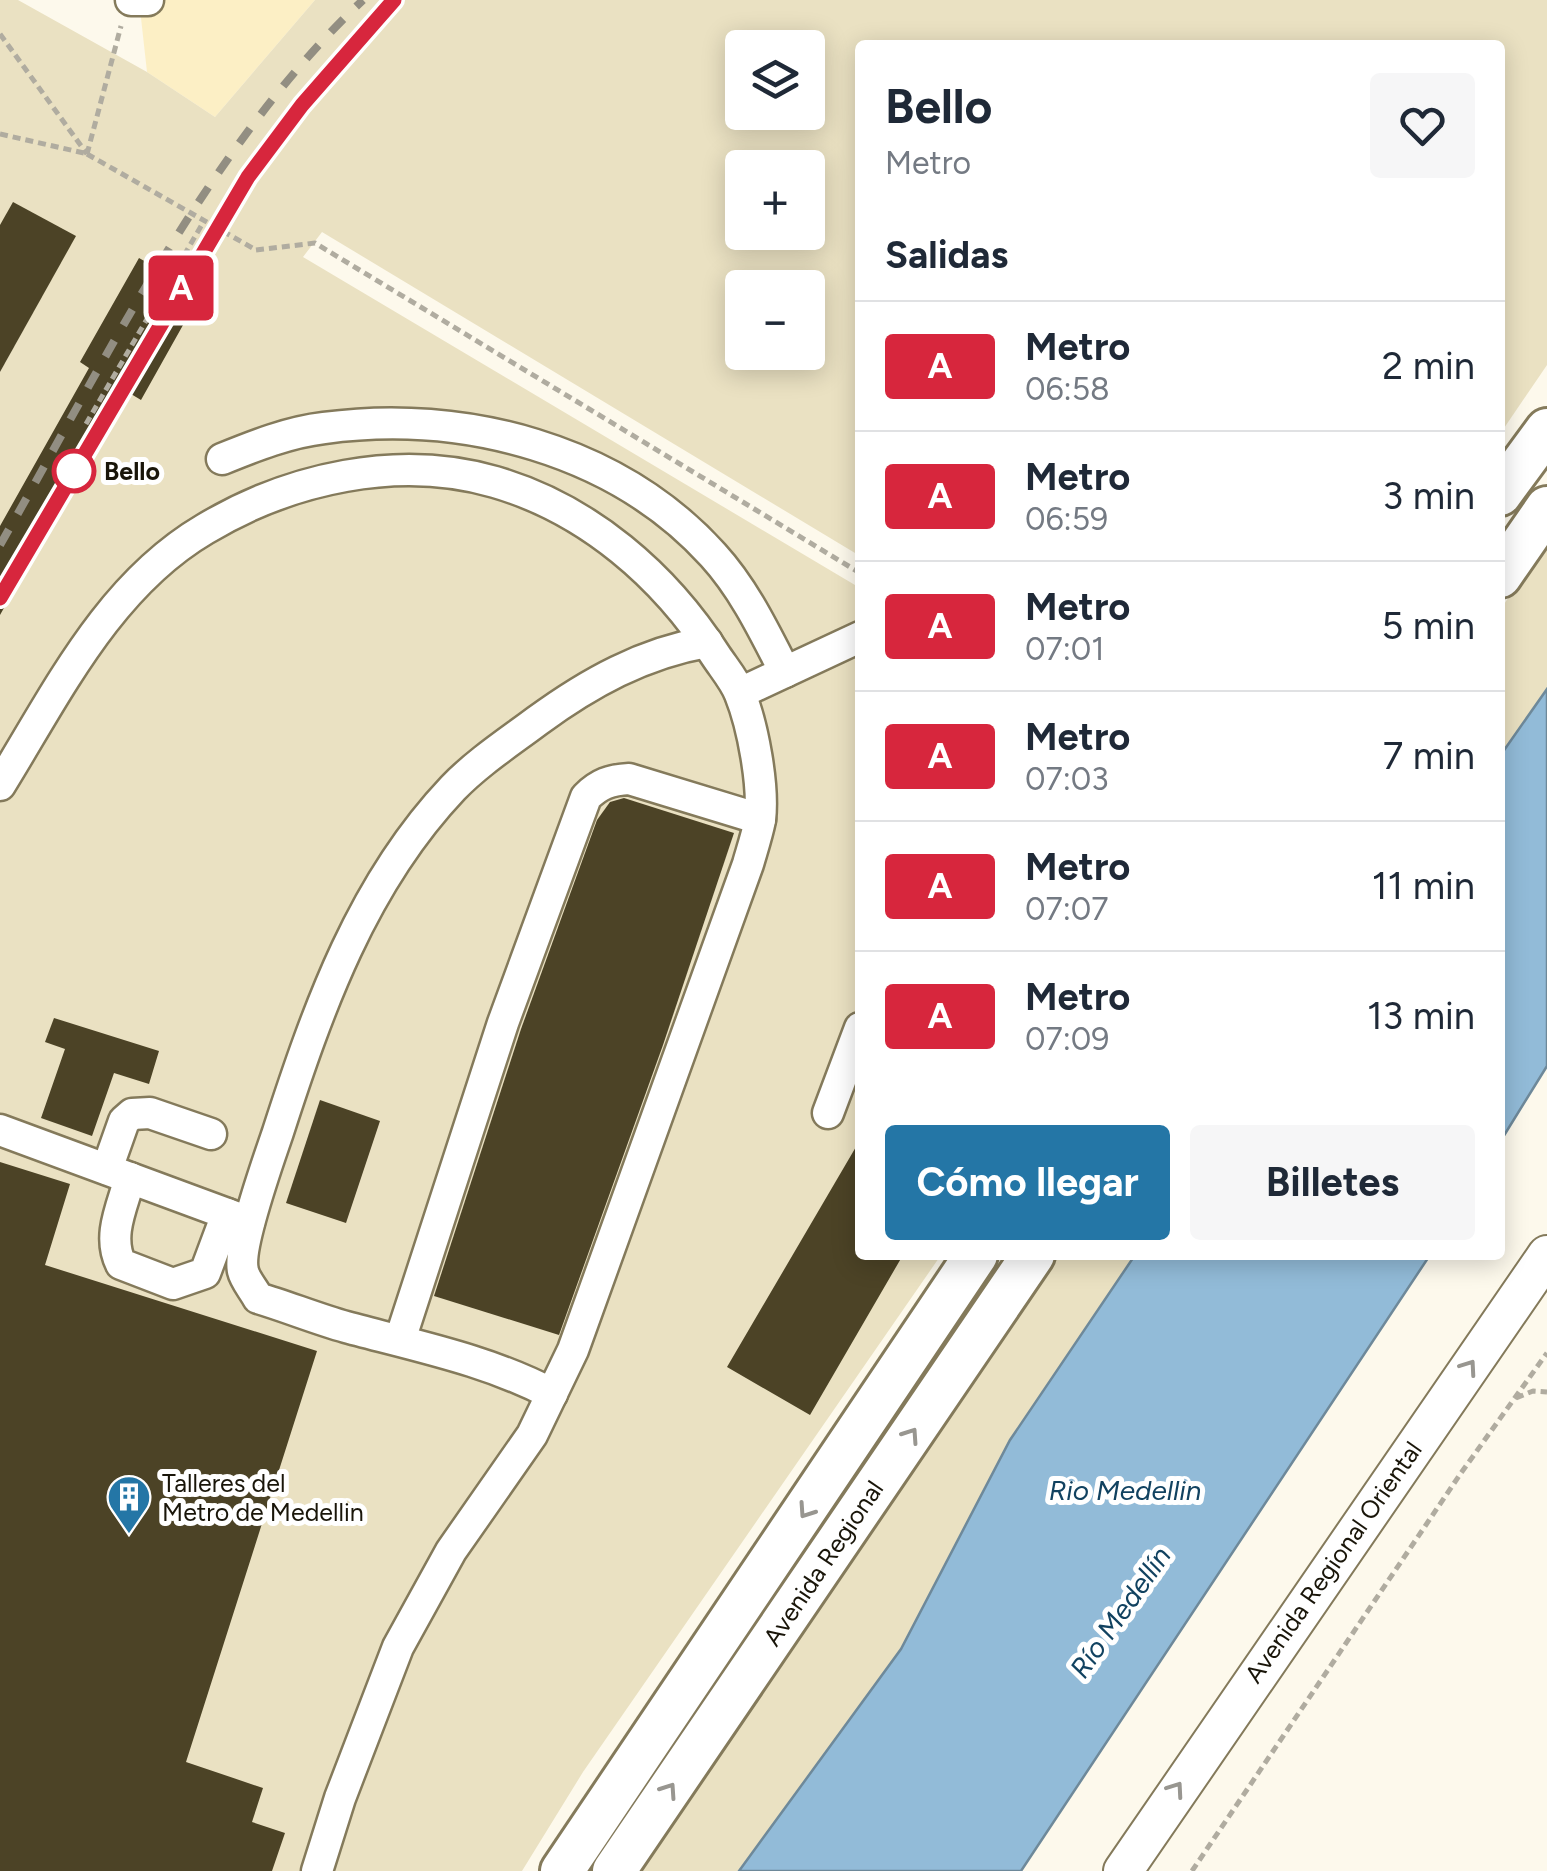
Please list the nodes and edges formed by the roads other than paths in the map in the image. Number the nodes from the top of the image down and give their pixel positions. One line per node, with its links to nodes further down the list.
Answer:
1 (148, 0): 2 (lane)
2 (126, 9)
3 (1547, 430): 5 (highway)
4 (222, 458): 10 (lane)
5 (1505, 487)
6 (1547, 508): 7 (highway)
7 (1505, 569)
8 (855, 639): 10 (lane)
9 (707, 642): 11 (lane); 12 (lane); 19 (lane)
10 (784, 672): 11 (lane)
11 (740, 693): 13 (lane)
12 (0, 786)
13 (760, 819): 23 (lane); 24 (lane)
14 (855, 1041): 15 (lane)
15 (828, 1113)
16 (0, 1130): 18 (lane)
17 (211, 1134): 18 (lane)
18 (119, 1173): 19 (lane); 19 (lane)
19 (238, 1218): 23 (lane)
20 (1547, 1256): 28 (main road, Avenida Regional Oriental, one-way to 20)
21 (973, 1260): 26 (highway, Avenida Regional, one-way to 26)
22 (1030, 1260): 27 (highway, Avenida Regional, one-way to 22)
23 (400, 1340): 24 (lane)
24 (552, 1394): 25 (lane)
25 (317, 1871)
26 (562, 1871)
27 (614, 1871)
28 (1123, 1871)

